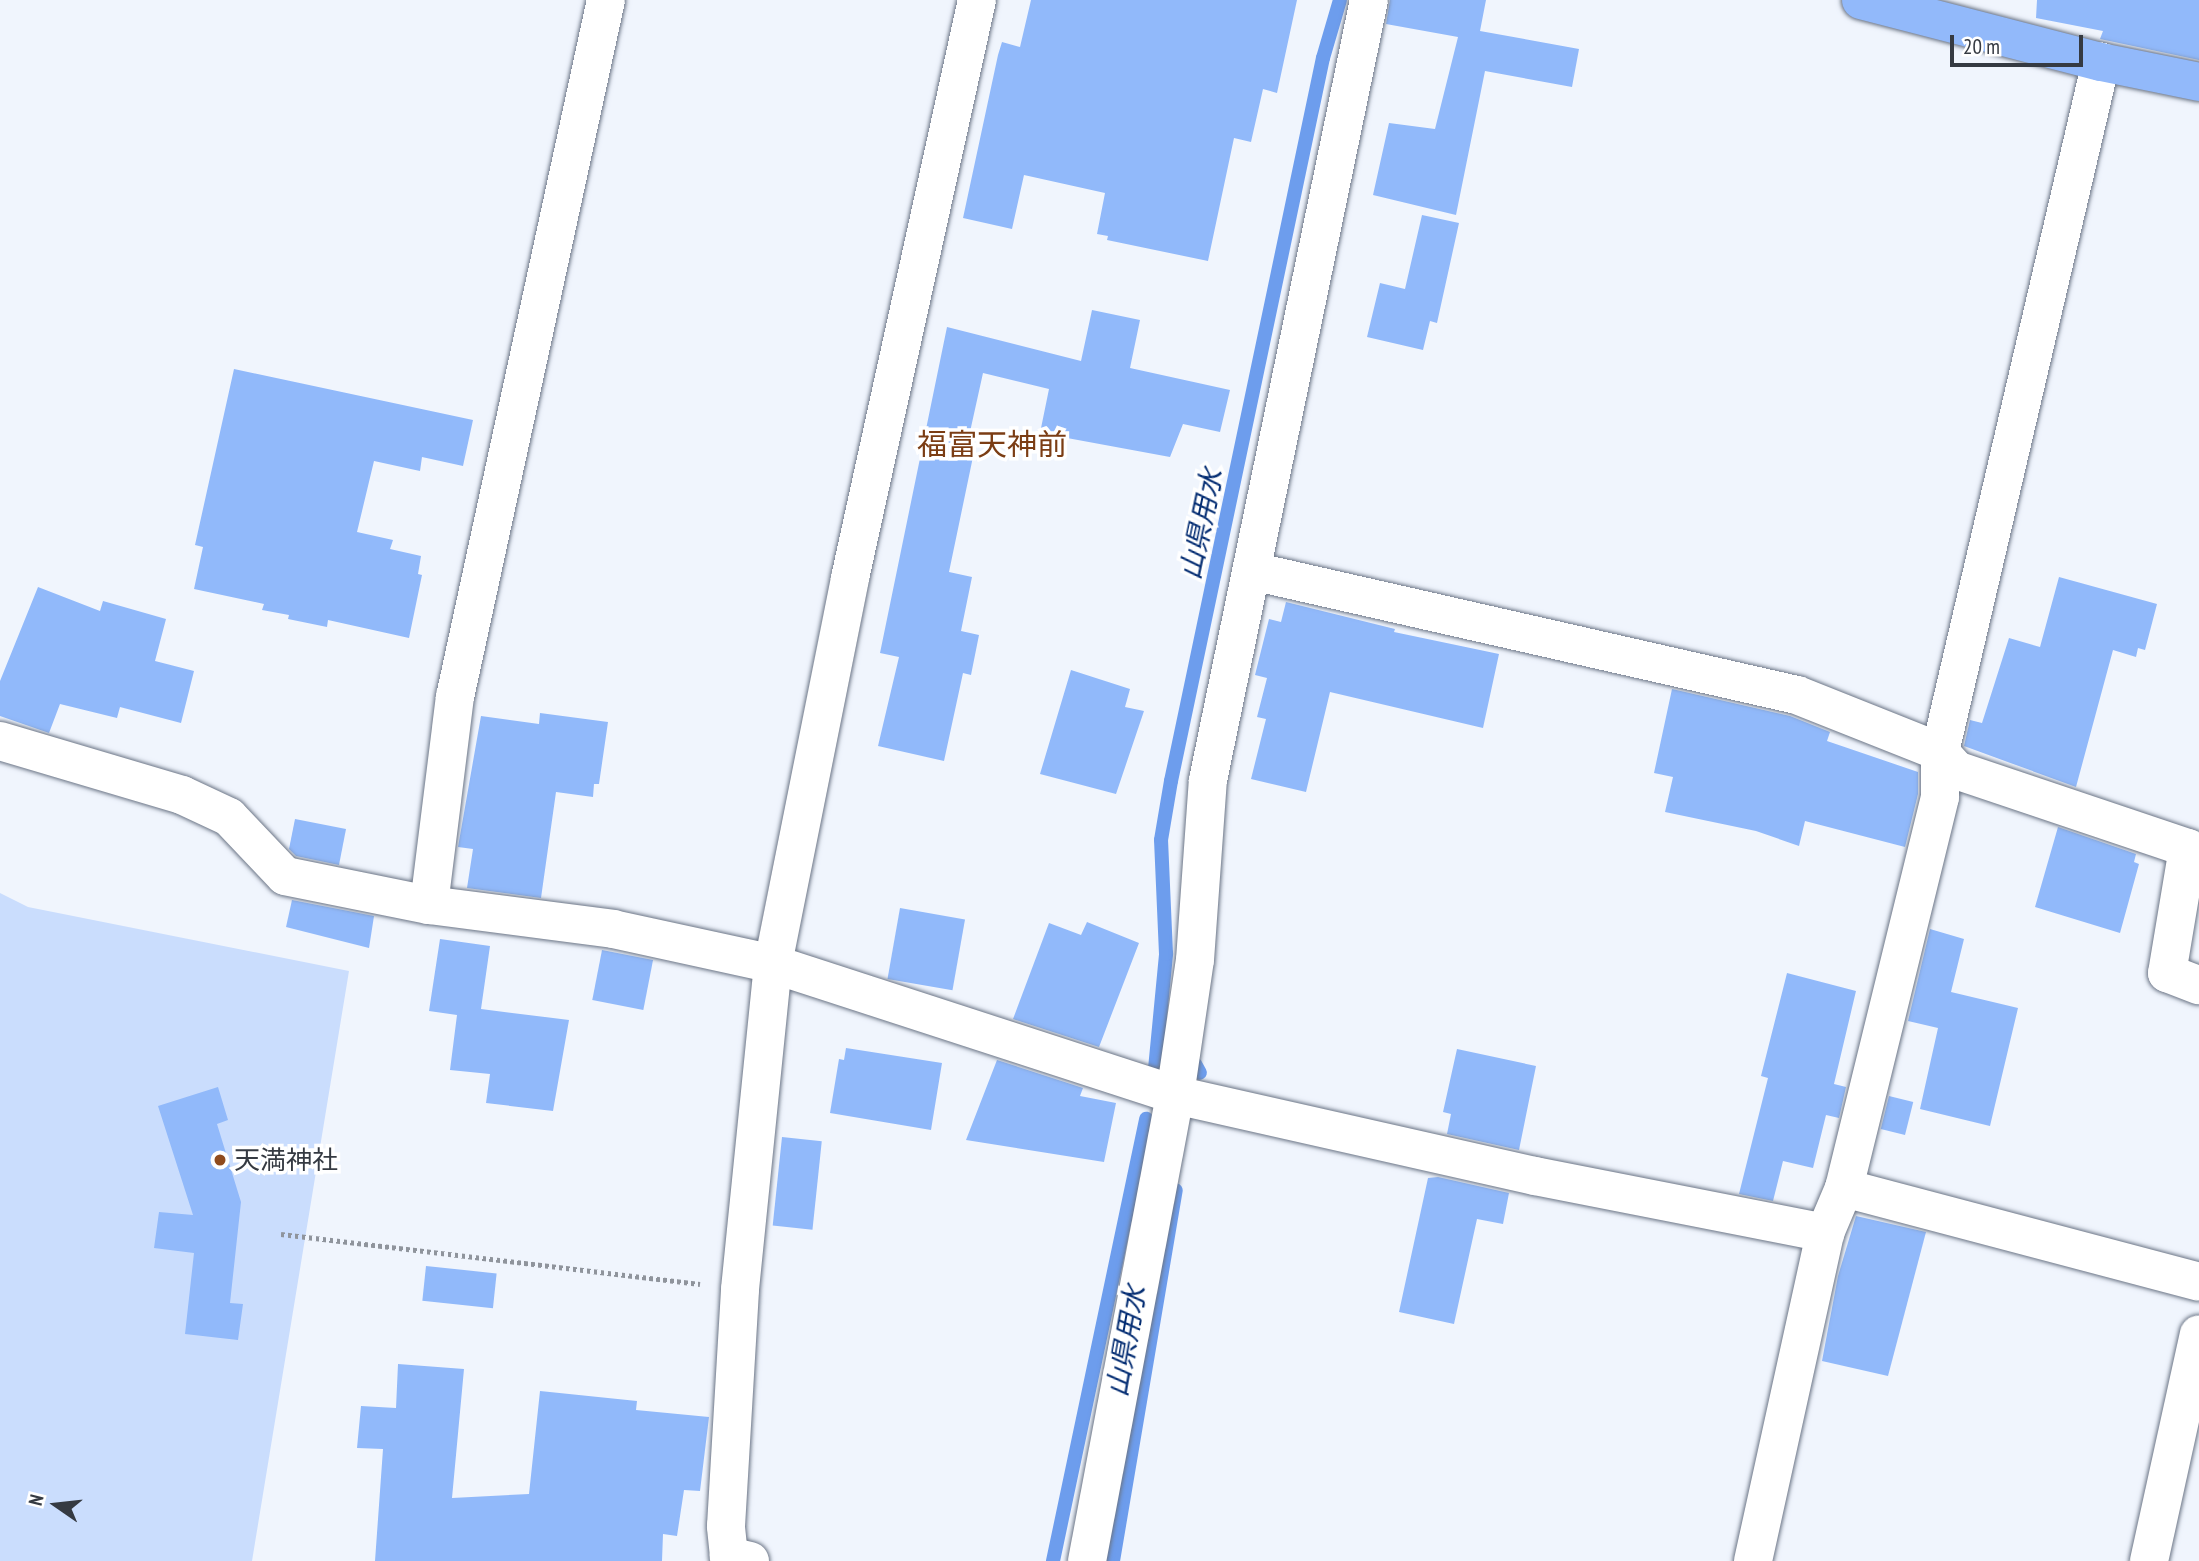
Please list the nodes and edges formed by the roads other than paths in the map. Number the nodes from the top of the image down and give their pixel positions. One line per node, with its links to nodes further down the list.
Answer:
1 (606, 0): 10 (street)
2 (977, 0): 11 (street)
3 (1369, 0): 7 (street)
4 (1861, 0): 5 (main road)
5 (2101, 62): 6 (main road); 9 (street)
6 (2199, 82)
7 (1252, 570): 9 (street); 13 (street)
8 (0, 741): 10 (street)
9 (1940, 752): 12 (street); 14 (street)
10 (429, 905): 11 (street)
11 (773, 964): 13 (street); 18 (street)
12 (2199, 985)
13 (1175, 1095): 15 (street); 19 (street)
14 (1844, 1188): 15 (street); 16 (street)
15 (1825, 1233): 20 (street)
16 (2199, 1282)
17 (2199, 1335): 21 (street)
18 (750, 1561)
19 (1087, 1561)
20 (1753, 1561)
21 (2149, 1561)

